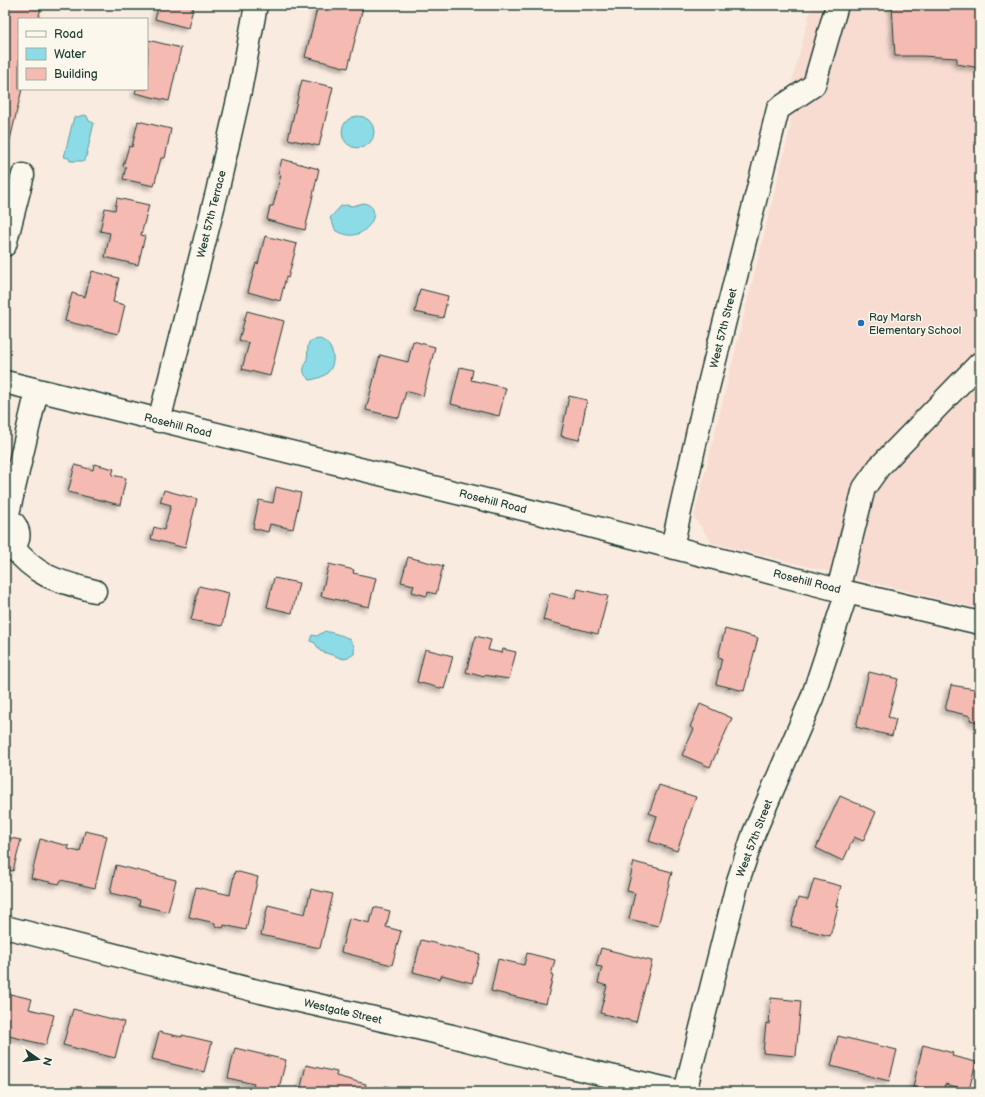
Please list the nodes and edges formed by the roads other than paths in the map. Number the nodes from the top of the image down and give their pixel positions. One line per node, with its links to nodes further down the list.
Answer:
1 (256, 5): 8 (street, West 57th Terrace)
2 (838, 5): 10 (street, West 57th Street)
3 (23, 175): 4 (street)
4 (5, 245)
5 (980, 363): 13 (street, West 57th Street)
6 (5, 382): 7 (street, Rosehill Road)
7 (37, 390): 8 (street, Rosehill Road); 9 (street)
8 (160, 421): 10 (street, Rosehill Road)
9 (6, 518): 11 (street)
10 (672, 547): 13 (street, Rosehill Road)
11 (9, 548): 12 (street)
12 (95, 591)
13 (842, 591): 14 (street, Rosehill Road); 17 (street, West 57th Street)
14 (980, 623)
15 (5, 927): 16 (street, Westgate Street)
16 (681, 1092)
17 (685, 1092)

